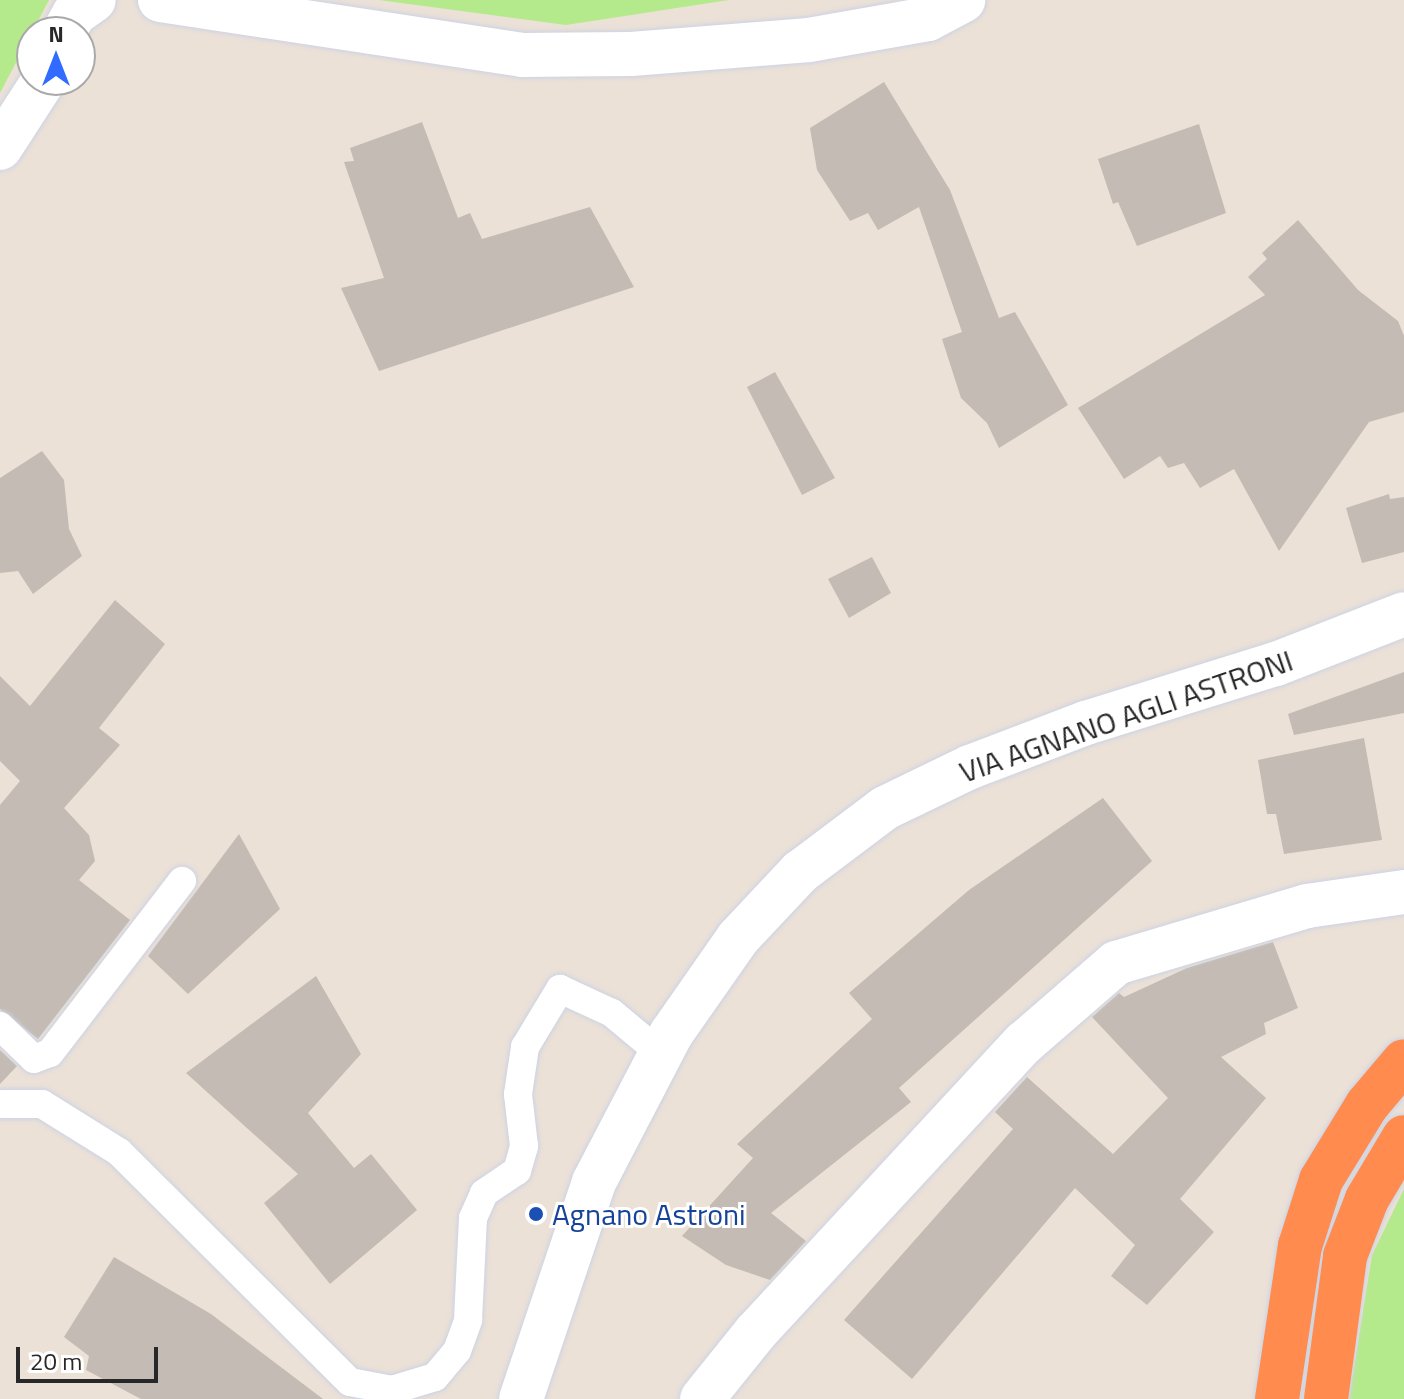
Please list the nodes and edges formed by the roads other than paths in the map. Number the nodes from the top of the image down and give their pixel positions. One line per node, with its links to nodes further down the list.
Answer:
1 (94, 0): 4 (street)
2 (160, 0): 3 (street)
3 (963, 0)
4 (73, 16)
5 (34, 96): 6 (street)
6 (0, 148)
7 (1404, 614): 11 (street, VIA AGNANO AGLI ASTRONI)
8 (182, 881): 10 (lane)
9 (1404, 892): 16 (street)
10 (0, 1026)
11 (661, 1054): 13 (lane); 15 (street, VIA AGNANO AGLI ASTRONI)
12 (1404, 1061): 17 (highway)
13 (0, 1104)
14 (1404, 1137): 18 (highway)
15 (521, 1399)
16 (702, 1399)
17 (1277, 1399)
18 (1326, 1399)

